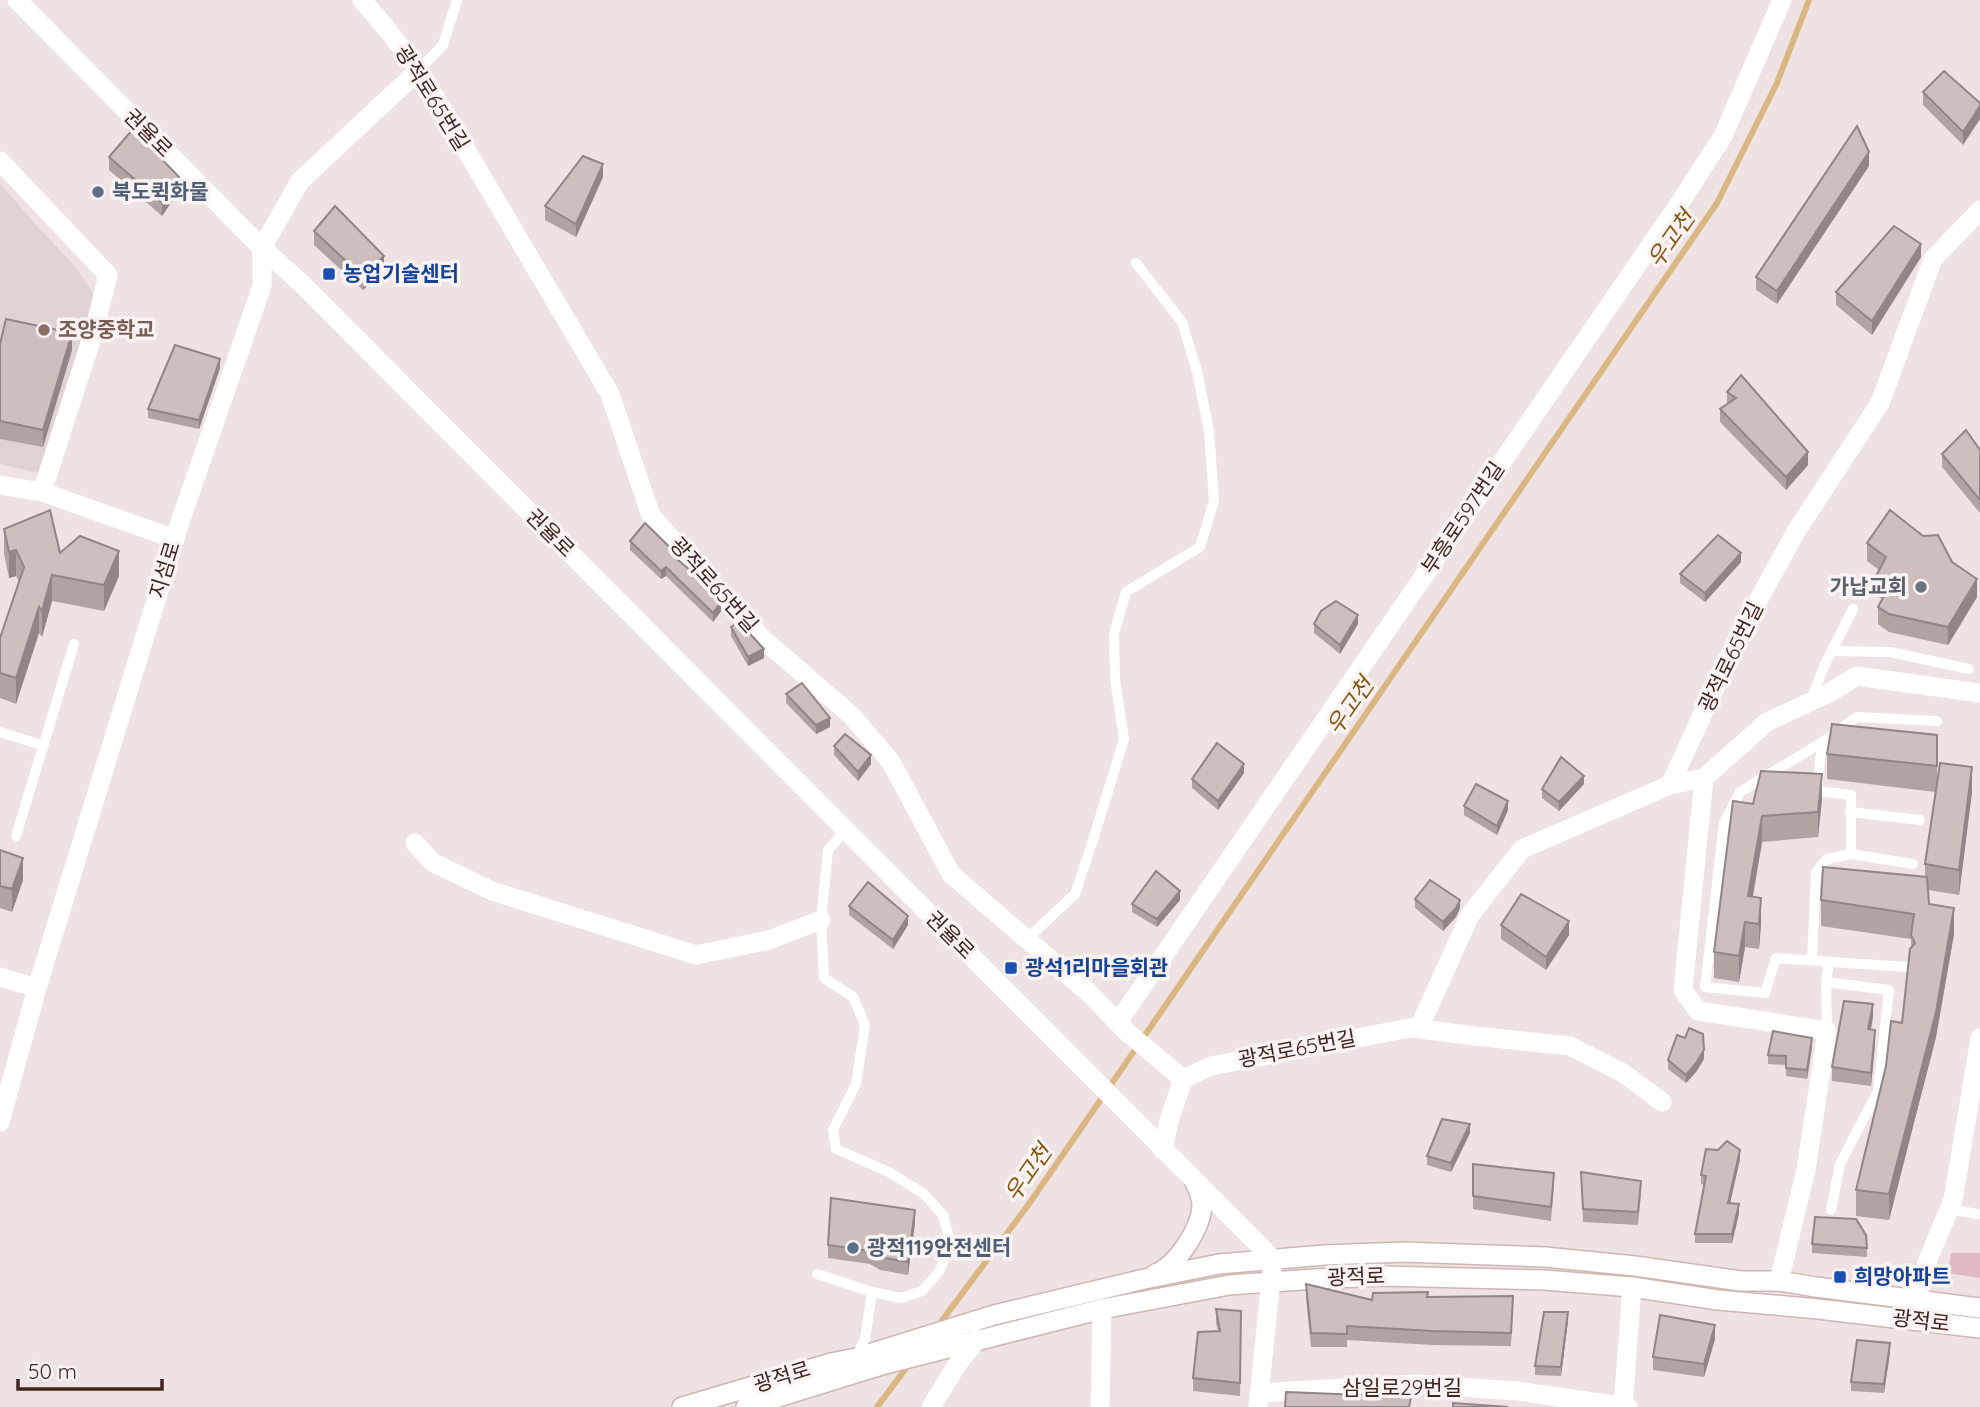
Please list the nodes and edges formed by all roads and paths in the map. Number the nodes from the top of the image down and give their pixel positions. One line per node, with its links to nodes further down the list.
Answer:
1 (17, 0): 8 (street, 권율로)
2 (362, 0): 5 (street, 광적로65번길)
3 (457, 0): 5 (lane)
4 (1782, 0): 40 (street, 부흥로597번길)
5 (419, 70): 8 (street, 지섬로); 33 (street, 광적로65번길)
6 (0, 161): 11 (street)
7 (1980, 210): 24 (street, 광적로65번길)
8 (262, 248): 12 (street, 지섬로); 27 (street, 권율로)
9 (1136, 262): 33 (lane)
10 (0, 485): 11 (street)
11 (42, 492): 12 (street)
12 (175, 539): 39 (street, 지섬로)
13 (1853, 609): 15 (lane)
14 (74, 644): 22 (lane)
15 (1832, 651): 16 (lane); 18 (lane)
16 (1969, 669)
17 (1980, 693): 18 (street)
18 (1810, 702): 23 (street)
19 (1937, 721): 21 (lane)
20 (0, 732): 22 (lane)
21 (1824, 741): 25 (lane); 34 (lane)
22 (42, 745): 28 (lane)
23 (1704, 778): 24 (street); 42 (street)
24 (1670, 785): 41 (street)
25 (1850, 812): 26 (lane); 30 (lane)
26 (1920, 820)
27 (846, 830): 32 (lane); 47 (street, 권율로)
28 (16, 836)
29 (415, 844): 32 (street)
30 (1850, 854): 31 (lane); 34 (lane)
31 (1913, 864)
32 (821, 920): 58 (lane)
33 (1026, 940): 40 (street, 광적로65번길)
34 (1812, 960): 35 (lane)
35 (1829, 962): 36 (lane); 38 (lane)
36 (1907, 967)
37 (0, 977): 39 (street)
38 (1826, 982): 42 (lane); 50 (lane)
39 (37, 988): 46 (street, 지섬로)
40 (1123, 1028): 44 (street, 광적로65번길)
41 (1413, 1028): 44 (street, 광적로65번길); 45 (street, 광적로65번길)
42 (1827, 1031): 55 (street)
43 (1980, 1038): 49 (street)
44 (1183, 1079): 47 (street)
45 (1662, 1102)
46 (0, 1122)
47 (1163, 1150): 48 (street)
48 (1195, 1183): 52 (street); 54 (street)
49 (1949, 1209): 51 (lane); 59 (street)
50 (1831, 1210)
51 (1977, 1214)
52 (1273, 1259): 54 (street, 광적로); 55 (street, 광적로); 56 (street, 삼일로29번길)
53 (817, 1274): 58 (lane)
54 (1140, 1280): 63 (street, 광적로)
55 (1779, 1281): 59 (street, 광적로)
56 (1271, 1282): 57 (street, 광적로); 61 (street, 광적로); 66 (street, 삼일로29번길)
57 (1632, 1287): 62 (street, 광적로); 71 (street)
58 (872, 1292): 65 (lane)
59 (1916, 1301): 60 (street, 광적로)
60 (1980, 1308)
61 (1102, 1309): 63 (street, 광적로); 70 (street)
62 (1980, 1328)
63 (970, 1335): 64 (street); 69 (street)
64 (884, 1356): 65 (street, 광적로); 68 (street, 광적로)
65 (856, 1358): 67 (street, 광적로)
66 (1258, 1400): 71 (street, 삼일로29번길)
67 (682, 1407)
68 (746, 1407)
69 (931, 1407)
70 (1100, 1407)
71 (1625, 1407)

